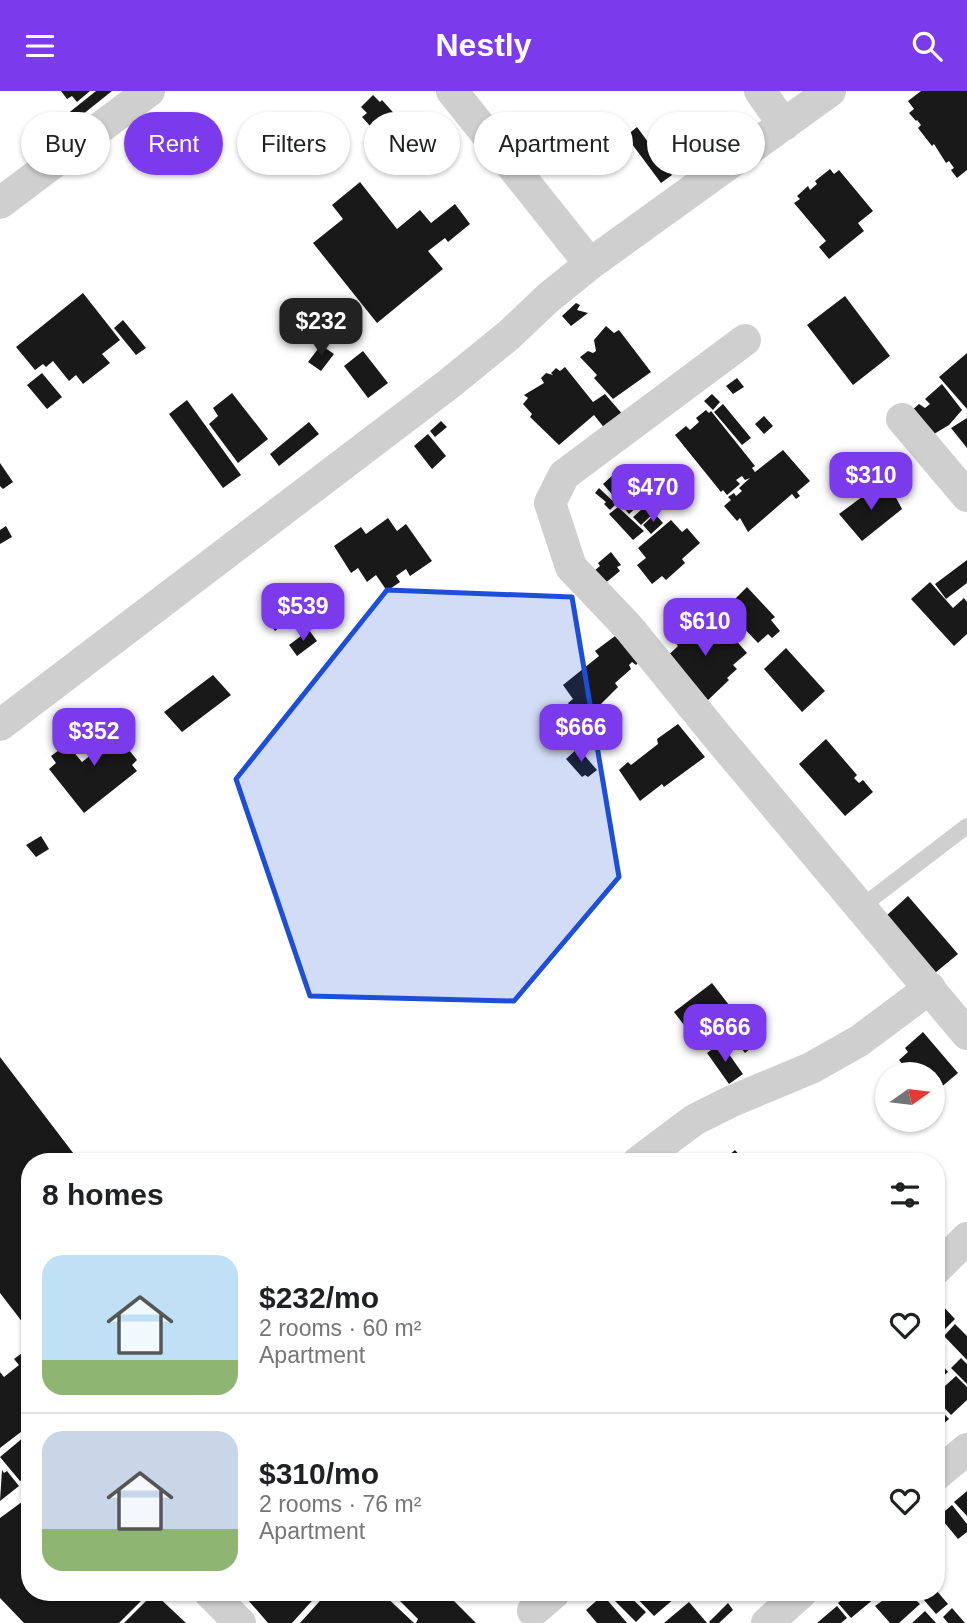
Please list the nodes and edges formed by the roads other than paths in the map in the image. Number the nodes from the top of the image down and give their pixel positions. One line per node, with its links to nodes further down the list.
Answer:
1 (149, 91): 6 (street)
2 (452, 91): 7 (street)
3 (760, 91): 5 (street)
4 (831, 91): 5 (street)
5 (784, 125): 7 (street)
6 (0, 203)
7 (590, 264): 11 (street)
8 (745, 340): 13 (street)
9 (902, 419): 10 (street)
10 (967, 496)
11 (0, 725)
12 (967, 826): 13 (lane)
13 (861, 908): 14 (street)
14 (929, 988): 15 (street); 16 (street)
15 (967, 1034)
16 (650, 1153)
17 (967, 1238): 18 (street)
18 (945, 1260)
19 (967, 1449): 20 (street)
20 (945, 1467)
21 (218, 1601): 23 (street)
22 (792, 1601): 24 (street)
23 (240, 1623)
24 (767, 1623)

